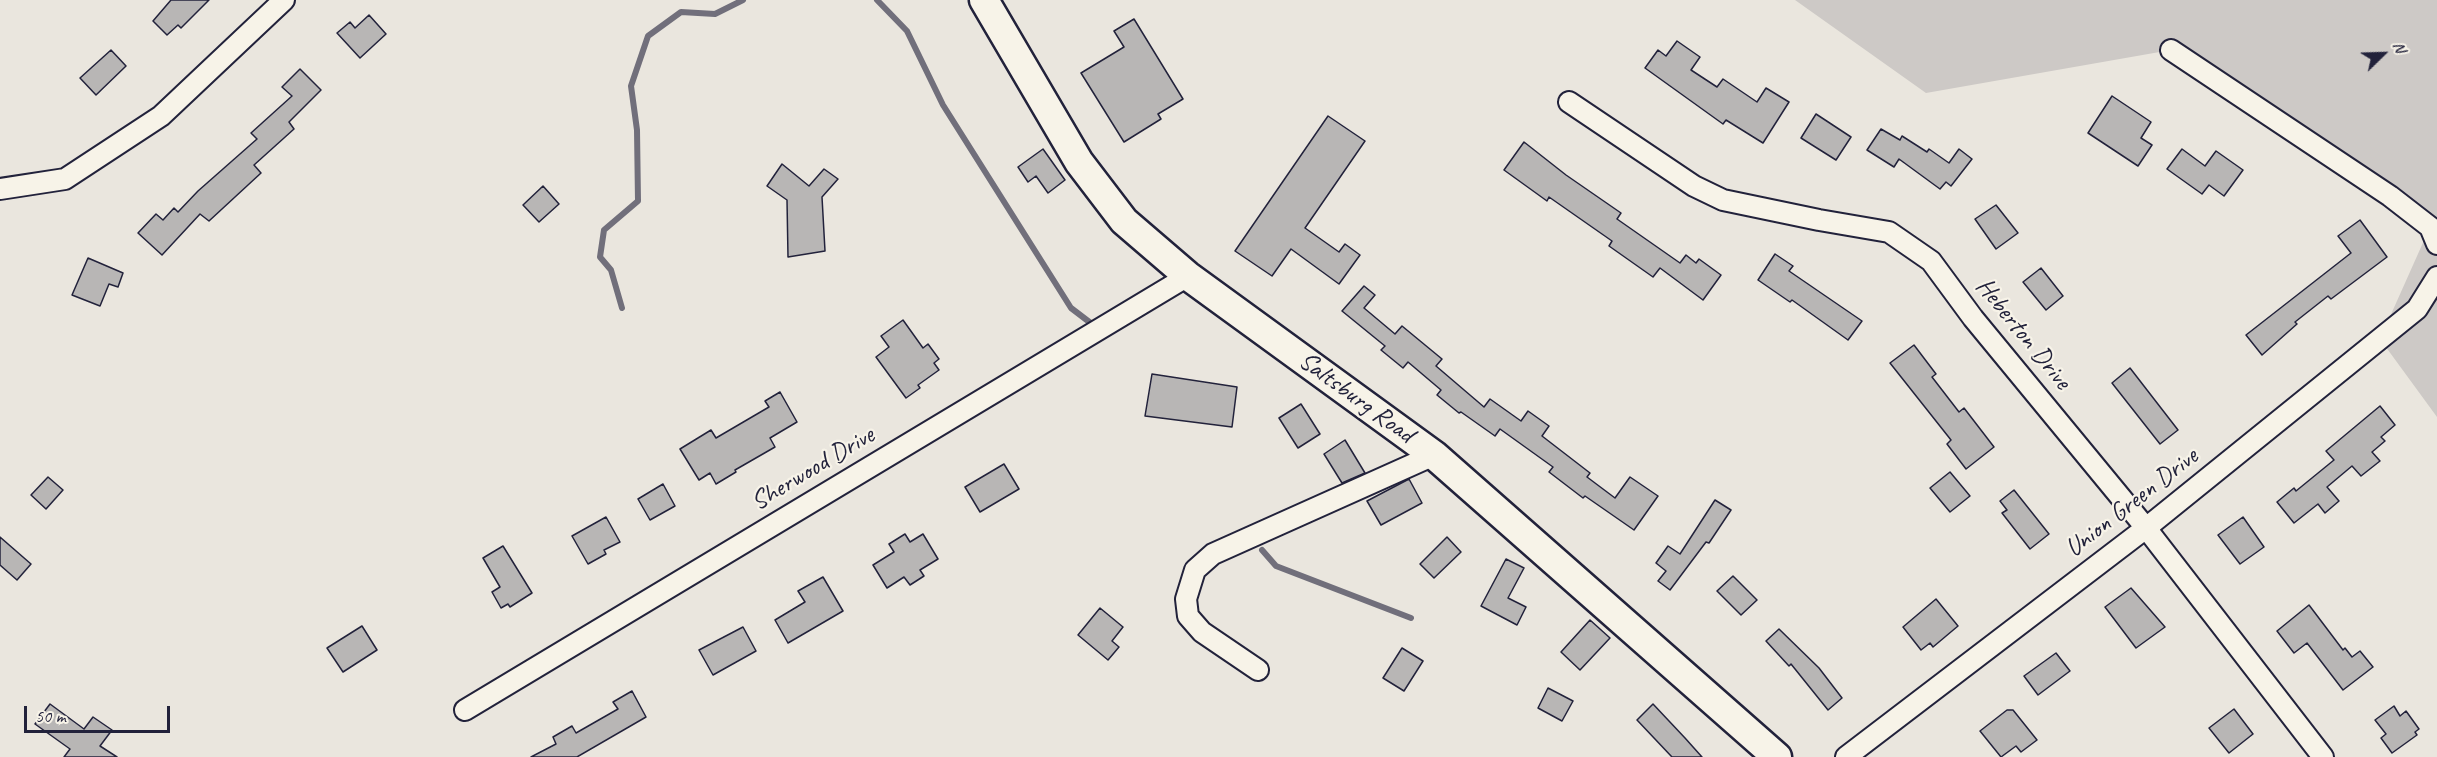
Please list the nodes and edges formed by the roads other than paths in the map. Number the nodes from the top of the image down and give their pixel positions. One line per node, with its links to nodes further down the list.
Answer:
1 (284, 0): 5 (street)
2 (984, 0): 7 (main road, Saltsburg Road)
3 (2170, 50): 6 (street)
4 (1569, 102): 10 (street, Heberton Drive)
5 (0, 189)
6 (2437, 244)
7 (1188, 276): 9 (main road, Saltsburg Road); 12 (street, Sherwood Drive)
8 (2437, 277): 10 (street, Union Green Drive)
9 (1434, 456): 11 (street); 13 (main road, Saltsburg Road)
10 (2146, 528): 14 (street, Union Green Drive); 15 (street, Heberton Drive)
11 (1258, 670)
12 (465, 710)
13 (1777, 757)
14 (1846, 757)
15 (2323, 757)

